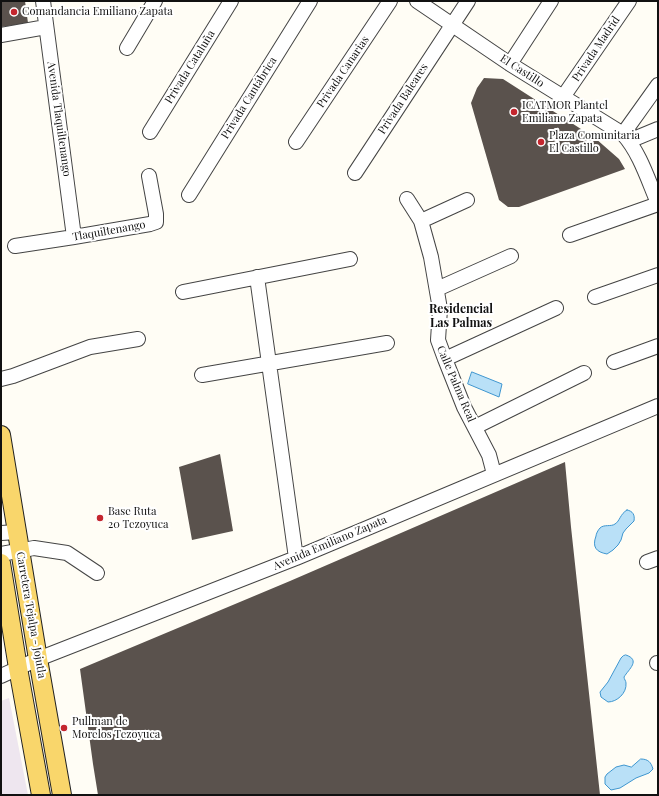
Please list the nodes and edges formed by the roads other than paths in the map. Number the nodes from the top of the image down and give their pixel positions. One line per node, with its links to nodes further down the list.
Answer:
1 (43, 1): 11 (street, Avenida Tlaquiltenango)
2 (155, 1): 13 (street)
3 (231, 1): 18 (street, Privada Cataluña)
4 (310, 1): 23 (street, Privada Cantábrica)
5 (390, 1): 20 (street, Privada Canarias)
6 (418, 1): 10 (street, El Castillo)
7 (468, 1): 10 (street, Privada Baleares)
8 (551, 1): 14 (street)
9 (629, 1): 16 (street, Privada Madrid)
10 (452, 24): 14 (street, El Castillo); 21 (street, Privada Baleares)
11 (46, 27): 12 (street); 29 (street, Avenida Tlaquiltenango)
12 (1, 35)
13 (127, 48)
14 (510, 64): 16 (street, El Castillo)
15 (658, 85): 19 (street)
16 (563, 97): 19 (street, El Castillo)
17 (658, 129): 19 (street)
18 (150, 132)
19 (626, 138): 26 (street)
20 (296, 142)
21 (355, 173)
22 (149, 176): 29 (street, Tlaquiltenango)
23 (189, 195)
24 (407, 199): 27 (street, Calle Palma Real)
25 (467, 200): 27 (street)
26 (658, 204): 28 (street)
27 (421, 221): 35 (street, Calle Palma Real)
28 (570, 235)
29 (74, 237): 30 (street, Tlaquiltenango)
30 (15, 246)
31 (511, 256): 35 (street)
32 (350, 259): 34 (street)
33 (658, 275): 37 (street)
34 (257, 277): 36 (street); 44 (street)
35 (437, 289): 42 (street, Calle Palma Real)
36 (184, 292)
37 (595, 297)
38 (556, 308): 42 (street)
39 (138, 339): 47 (street)
40 (387, 343): 44 (street)
41 (658, 346): 43 (street)
42 (444, 359): 49 (street, Calle Palma Real)
43 (614, 362)
44 (269, 363): 46 (street); 55 (street)
45 (584, 373): 49 (street)
46 (202, 374)
47 (1, 379)
48 (658, 406): 51 (street, Avenida Emiliano Zapata)
49 (475, 427): 51 (street, Calle Palma Real)
50 (1, 435): 52 (main road, Carretera Tejalpa - Jojutla)
51 (494, 474): 55 (street, Avenida Emiliano Zapata)
52 (9, 532): 53 (main road, Carretera Tejalpa - Jojutla)
53 (20, 550): 54 (street); 57 (street); 58 (main road, Carretera Tejalpa - Jojutla)
54 (1, 554)
55 (296, 558): 58 (street, Avenida Emiliano Zapata)
56 (1, 563): 59 (main road, Carretera Tejalpa - Jojutla)
57 (97, 573)
58 (38, 659): 59 (street, Avenida Emiliano Zapata); 62 (main road, Carretera Tejalpa - Jojutla)
59 (18, 668): 60 (street, Avenida Emiliano Zapata); 61 (main road, Carretera Tejalpa - Jojutla)
60 (1, 676)
61 (41, 795)
62 (62, 795)

